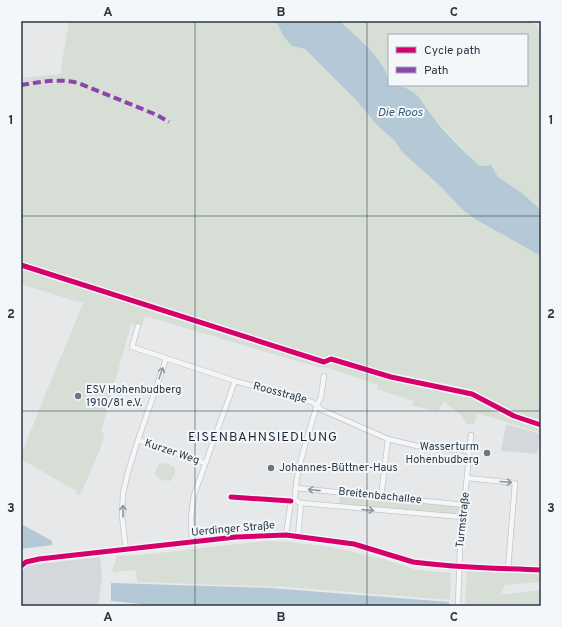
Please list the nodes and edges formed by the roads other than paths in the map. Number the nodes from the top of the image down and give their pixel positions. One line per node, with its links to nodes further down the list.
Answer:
1 (138, 326): 2 (street, Roosstraße)
2 (166, 359): 4 (street, Roosstraße); 8 (street, one-way to 2)
3 (324, 376): 5 (street)
4 (235, 381): 5 (street, Roosstraße); 10 (street)
5 (317, 405): 7 (street, Roosstraße); 12 (street)
6 (471, 435): 9 (street, Turmstraße)
7 (388, 439): 9 (street, Roosstraße); 13 (street)
8 (138, 440): 10 (street, Kurzer Weg); 21 (street, one-way to 8)
9 (470, 452): 11 (street, Turmstraße)
10 (205, 463): 20 (street)
11 (467, 478): 16 (street, Turmstraße); 24 (street, one-way to 24)
12 (296, 488): 13 (street, Breitenbachallee, one-way to 12); 14 (street)
13 (381, 497): 16 (street, Breitenbachallee)
14 (293, 500): 15 (street); 18 (street)
15 (301, 503): 17 (street, Breitenbachallee, one-way to 17); 19 (street)
16 (465, 505): 17 (street, Turmstraße)
17 (463, 517): 23 (street, Turmstraße)
18 (286, 535): 19 (street, Uerdinger Straße); 20 (street, Uerdinger Straße)
19 (298, 536): 23 (street, Uerdinger Straße)
20 (192, 542): 21 (street, Uerdinger Straße)
21 (126, 550): 22 (street, Uerdinger Straße)
22 (21, 566)
23 (459, 567): 24 (street, Uerdinger Straße); 26 (street, Turmstraße)
24 (508, 569): 25 (street, Uerdinger Straße)
25 (541, 570)
26 (458, 606)

